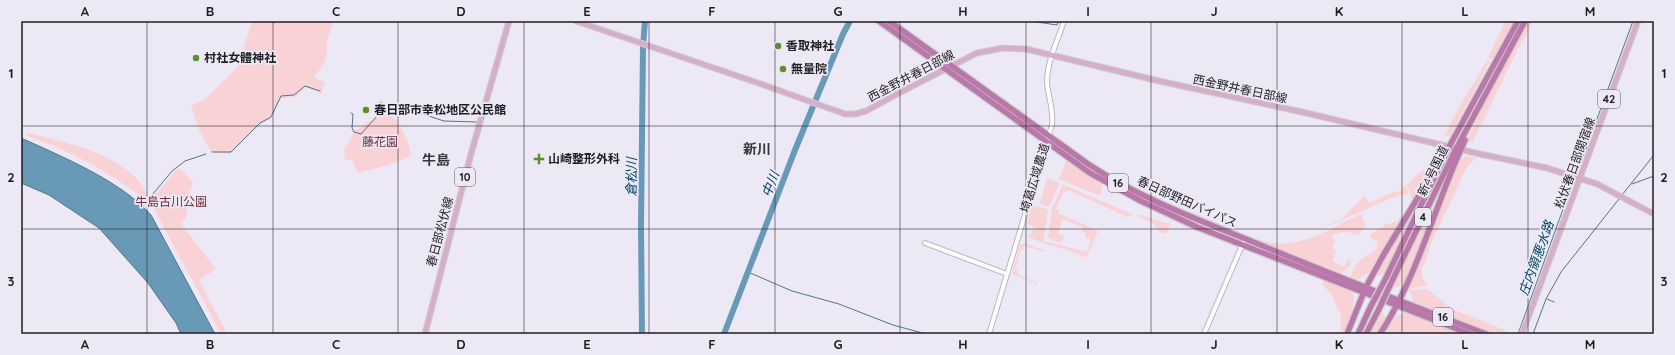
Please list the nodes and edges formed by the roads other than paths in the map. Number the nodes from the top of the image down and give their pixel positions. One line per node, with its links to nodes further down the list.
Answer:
1 (509, 21): 24 (main road, 春日部松伏線 / 10)
2 (576, 21): 11 (main road, 西金野井春日部線)
3 (879, 21): 11 (highway, 春日部野田バイパス / 16)
4 (889, 21): 10 (highway, 春日部野田バイパス / 16)
5 (1064, 21): 9 (street, 埼葛広域農道)
6 (1518, 21): 14 (highway, 新4号国道 / 4)
7 (1525, 21): 15 (highway)
8 (1638, 21): 16 (main road, 松伏春日部関宿線 / 42)
9 (1053, 56): 10 (main road, 西金野井春日部線); 12 (street, 埼葛広域農道); 14 (main road, 西金野井春日部線)
10 (951, 66): 11 (main road, 西金野井春日部線); 12 (highway, 春日部野田バイパス / 16)
11 (945, 69): 13 (highway, 春日部野田バイパス / 16)
12 (1048, 136): 13 (street, 埼葛広域農道); 18 (highway, 春日部野田バイパス / 16)
13 (1046, 142): 20 (highway, 春日部野田バイパス / 16); 21 (street, 埼葛広域農道)
14 (1449, 147): 15 (main road, 西金野井春日部線); 22 (highway, 4); 28 (highway, 新4号国道 / 4, bridge)
15 (1458, 149): 16 (main road, 西金野井春日部線); 23 (highway); 29 (highway, 新4号国道 / 4, bridge)
16 (1580, 178): 17 (main road, 西金野井春日部線); 33 (main road, 松伏春日部関宿線 / 42)
17 (1654, 214)
18 (1245, 239): 20 (street); 22 (highway, 春日部野田バイパス / 16)
19 (925, 243): 21 (street)
20 (1243, 245): 22 (highway, 春日部野田バイパス / 16); 26 (street)
21 (1007, 274): 25 (street, 埼葛広域農道)
22 (1365, 290): 23 (highway, 春日部野田バイパス / 16); 27 (highway)
23 (1398, 303): 30 (highway); 31 (highway, 春日部野田バイパス / 16); 32 (highway, 春日部野田バイパス / 16)
24 (425, 334)
25 (988, 334)
26 (1204, 334)
27 (1347, 334)
28 (1358, 334)
29 (1366, 334)
30 (1380, 334)
31 (1470, 334)
32 (1486, 334)
33 (1522, 334)

